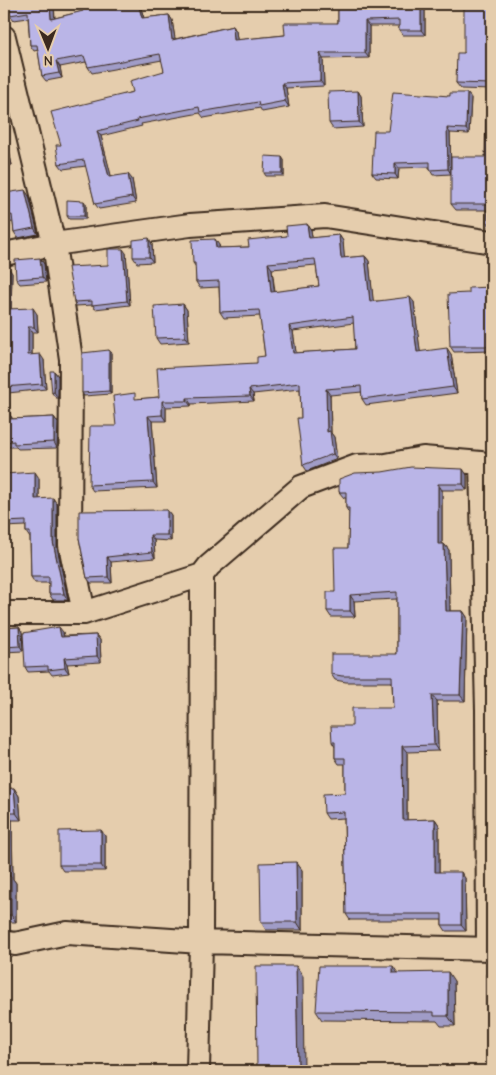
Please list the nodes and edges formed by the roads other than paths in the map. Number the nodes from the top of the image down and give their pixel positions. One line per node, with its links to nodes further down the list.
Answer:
1 (4, 37): 3 (street)
2 (492, 242): 3 (street)
3 (54, 244): 4 (street); 8 (street)
4 (4, 254)
5 (486, 464): 6 (street); 9 (street)
6 (202, 575): 8 (street); 11 (street)
7 (4, 613): 8 (street)
8 (84, 613)
9 (490, 710): 12 (street)
10 (4, 942): 11 (street)
11 (201, 942): 12 (street); 13 (street)
12 (490, 949)
13 (198, 1071)

